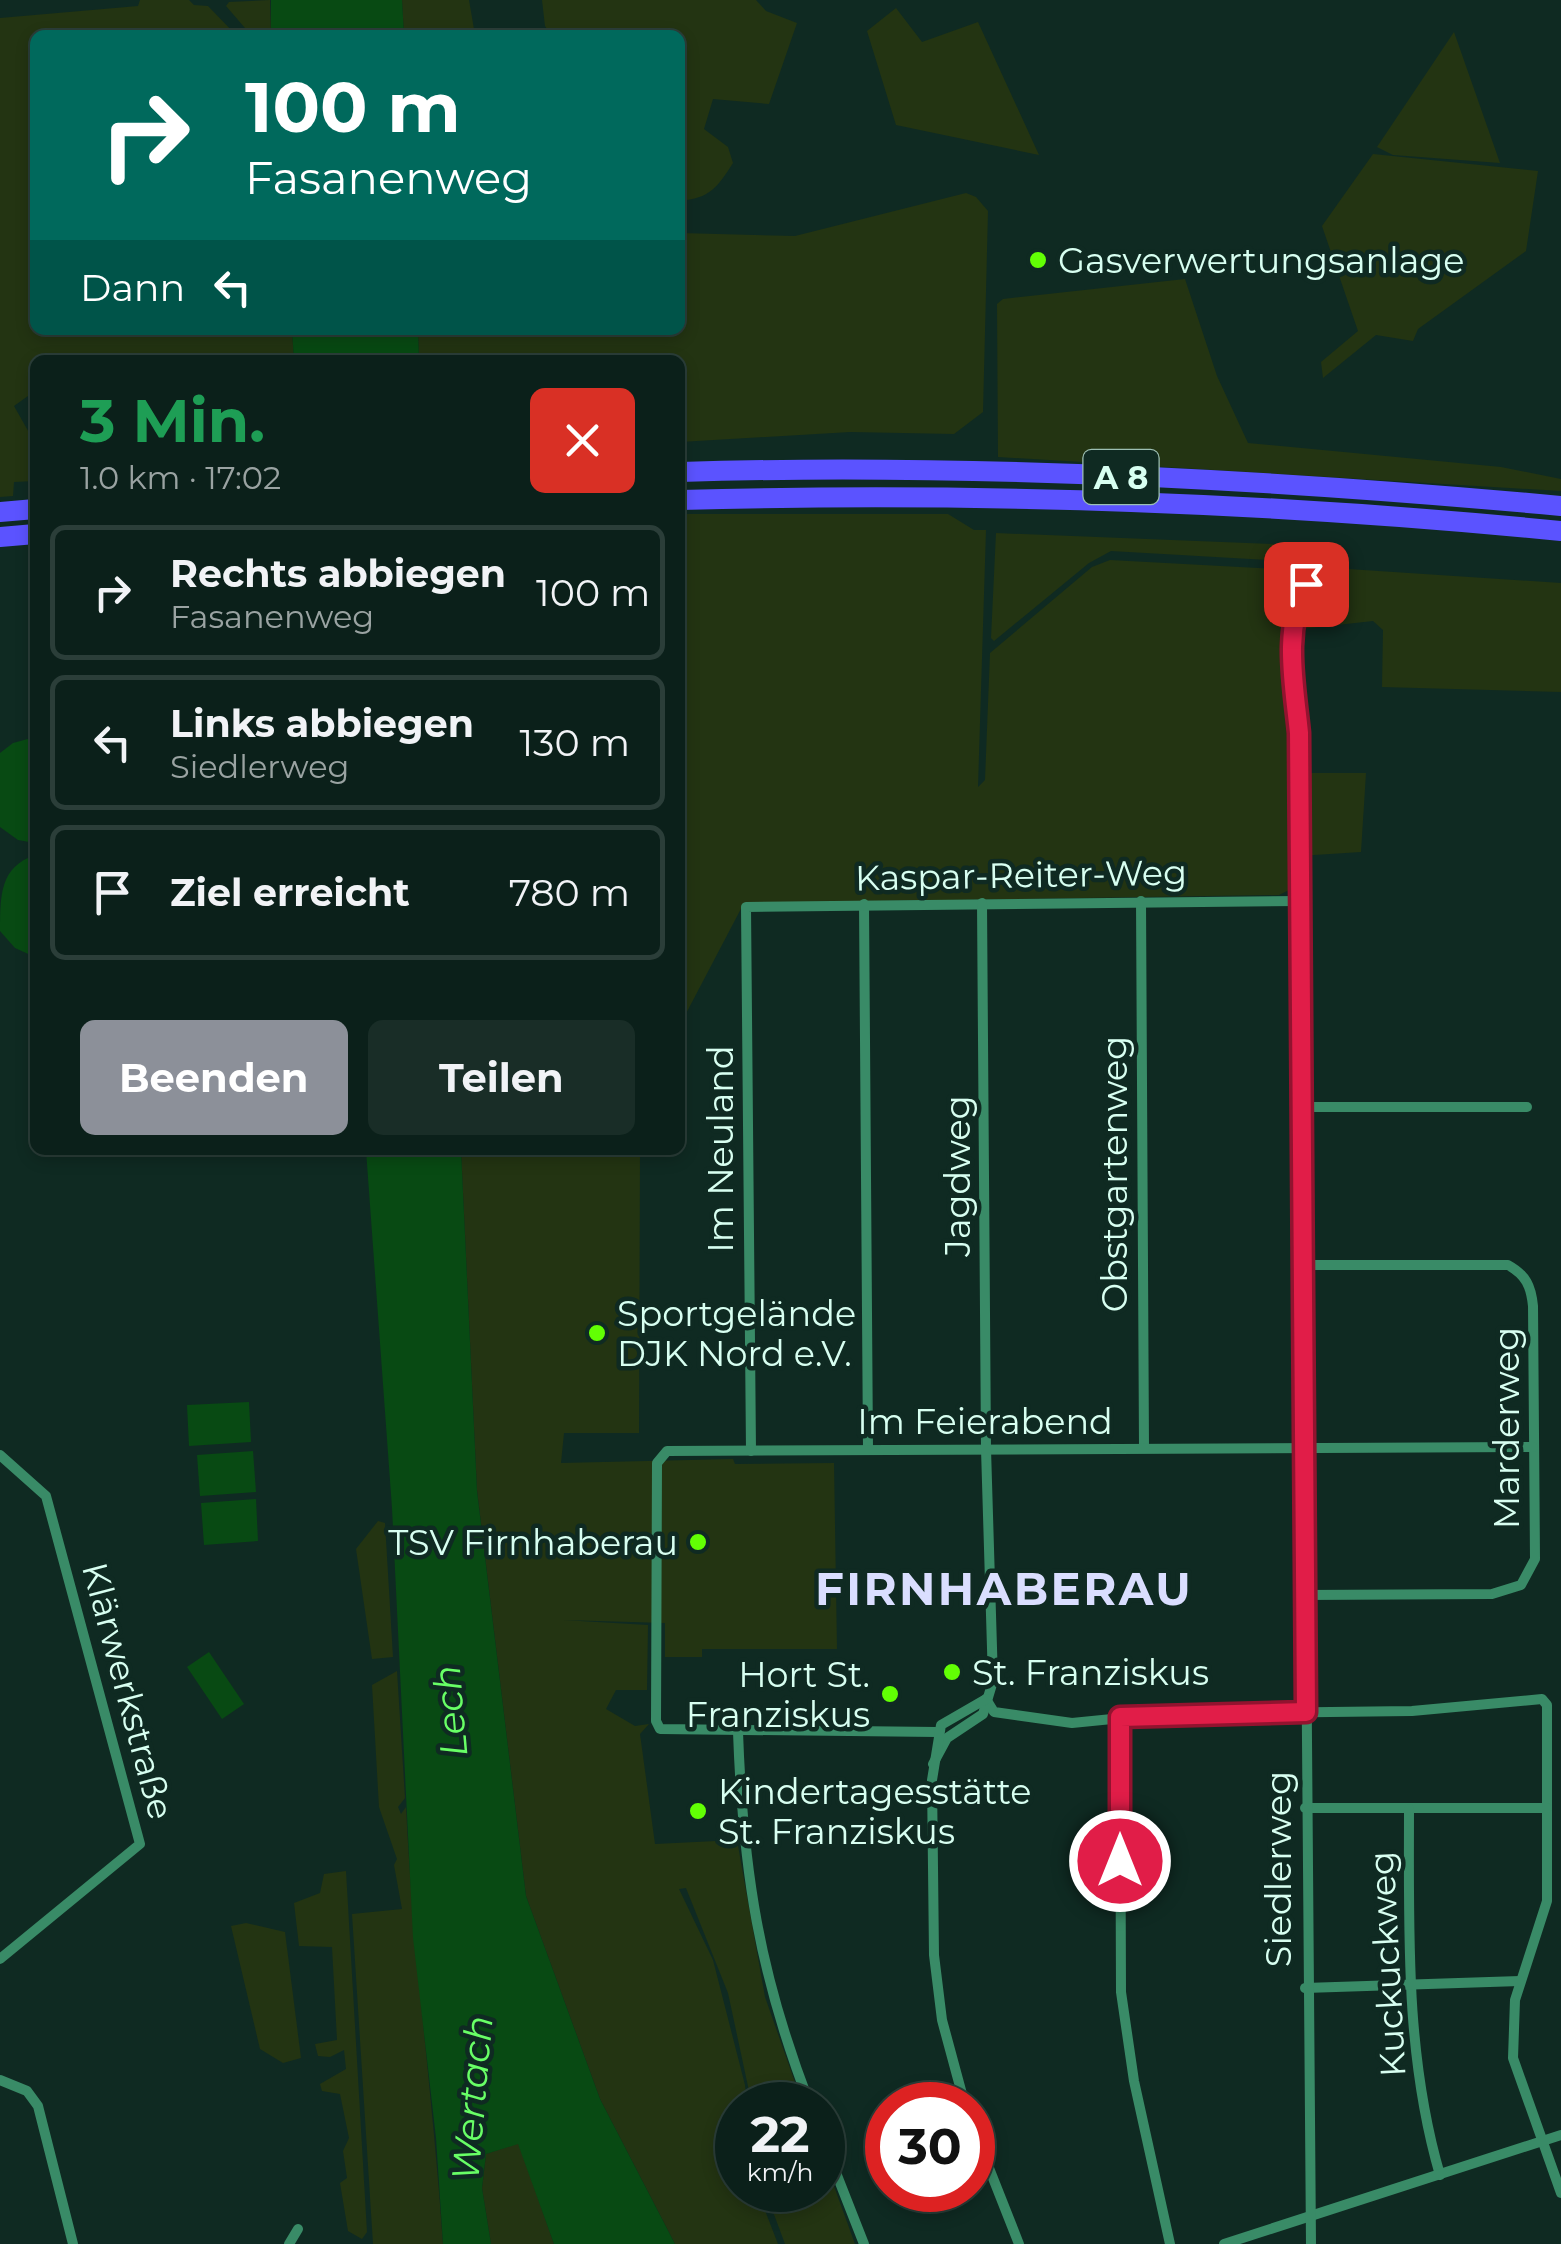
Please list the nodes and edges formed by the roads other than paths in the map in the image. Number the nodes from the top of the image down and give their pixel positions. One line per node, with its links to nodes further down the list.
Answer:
1 (685, 472): 3 (highway, A 8)
2 (685, 500): 6 (highway, A 8)
3 (1561, 506)
4 (30, 509): 5 (highway)
5 (0, 512)
6 (1561, 531)
7 (30, 534): 8 (highway)
8 (0, 537)
9 (1318, 567): 11 (street, Siedlerweg)
10 (1140, 901): 11 (street, Kaspar-Reiter-Weg); 12 (street, Kaspar-Reiter-Weg); 19 (street, Obstgartenweg)
11 (1298, 901): 15 (street, Siedlerweg)
12 (982, 903): 13 (street, Kaspar-Reiter-Weg); 22 (street, Jagdweg)
13 (864, 904): 14 (street, Kaspar-Reiter-Weg); 21 (street)
14 (746, 906): 23 (street, Im Neuland)
15 (1299, 1106): 16 (street); 17 (street, Siedlerweg)
16 (1527, 1107)
17 (1301, 1265): 18 (street, Siedlerweg); 20 (street, Marderweg)
18 (1303, 1446): 19 (street, Im Feierabend); 20 (street, Im Feierabend); 25 (street, Siedlerweg)
19 (1144, 1447): 22 (street, Im Feierabend)
20 (1533, 1447): 25 (street, Marderweg)
21 (868, 1449): 22 (street, Im Feierabend); 23 (street, Im Feierabend)
22 (986, 1449): 26 (street, Jagdweg)
23 (750, 1451): 29 (street, Im Feierabend)
24 (0, 1455): 35 (street, Klärwerkstraße)
25 (1303, 1595): 27 (street, Siedlerweg)
26 (986, 1699): 28 (street); 30 (street); 31 (street)
27 (1306, 1712): 28 (street); 32 (street, Siedlerweg); 33 (street)
28 (1120, 1717): 54 (street)
29 (738, 1732): 30 (street); 40 (street)
30 (937, 1732): 31 (street)
31 (934, 1764): 41 (street)
32 (1305, 1808): 34 (street); 38 (street, Siedlerweg)
33 (1546, 1808): 34 (street); 36 (street)
34 (1409, 1809): 37 (street, Kuckuckweg)
35 (0, 1959)
36 (1520, 1981): 37 (street); 43 (street)
37 (1409, 1986): 38 (street); 44 (street, Kuckuckweg)
38 (1305, 1988): 48 (street, Siedlerweg)
39 (0, 2080): 50 (street)
40 (802, 2082)
41 (958, 2082)
42 (1561, 2135): 43 (street)
43 (1540, 2142): 44 (street); 46 (street)
44 (1440, 2175): 48 (street)
45 (995, 2183): 53 (street)
46 (1561, 2193)
47 (845, 2195): 52 (street)
48 (1308, 2218): 55 (street); 56 (street, Siedlerweg)
49 (298, 2229): 51 (street)
50 (73, 2244)
51 (289, 2244)
52 (864, 2244)
53 (1019, 2244)
54 (1170, 2244)
55 (1224, 2244)
56 (1311, 2244)

